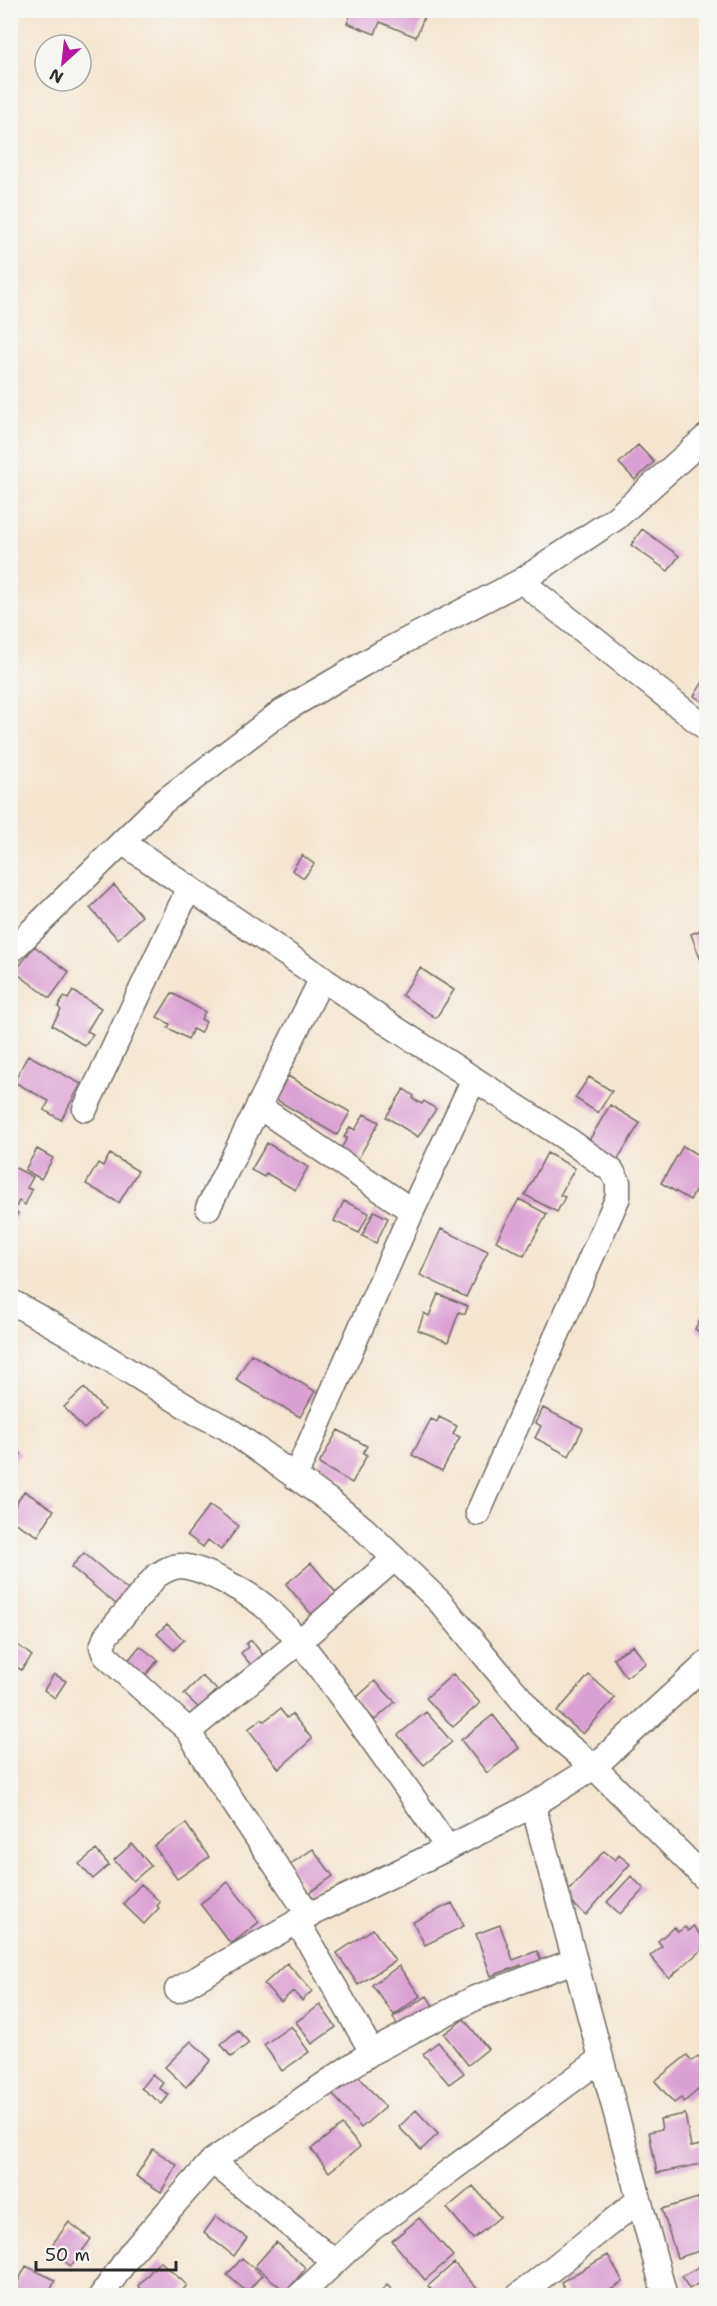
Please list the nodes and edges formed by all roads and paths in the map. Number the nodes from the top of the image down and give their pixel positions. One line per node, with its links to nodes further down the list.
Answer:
1 (706, 437): 2 (street)
2 (521, 581): 3 (street); 4 (street)
3 (706, 728)
4 (122, 842): 5 (street); 6 (street)
5 (189, 888): 7 (street); 10 (street)
6 (10, 952)
7 (322, 978): 8 (street); 9 (street)
8 (474, 1079): 12 (street); 15 (street)
9 (258, 1106): 11 (street); 12 (street)
10 (85, 1109)
11 (208, 1208)
12 (412, 1211): 14 (street)
13 (10, 1301): 14 (street)
14 (295, 1477): 16 (street)
15 (478, 1513)
16 (394, 1559): 17 (street); 20 (street)
17 (300, 1641): 19 (street); 19 (street); 22 (street)
18 (706, 1664): 20 (street)
19 (189, 1731): 24 (street)
20 (594, 1767): 21 (street); 23 (street)
21 (533, 1805): 22 (street); 25 (street)
22 (448, 1848): 24 (street)
23 (706, 1879)
24 (303, 1918): 26 (street); 27 (street)
25 (574, 1961): 27 (street); 28 (street)
26 (177, 1990)
27 (372, 2052): 29 (street)
28 (601, 2059): 30 (street); 31 (street)
29 (212, 2161): 31 (street); 32 (street)
30 (639, 2200): 34 (street); 35 (street)
31 (335, 2262): 33 (street)
32 (101, 2295)
33 (298, 2295)
34 (518, 2295)
35 (665, 2295)

